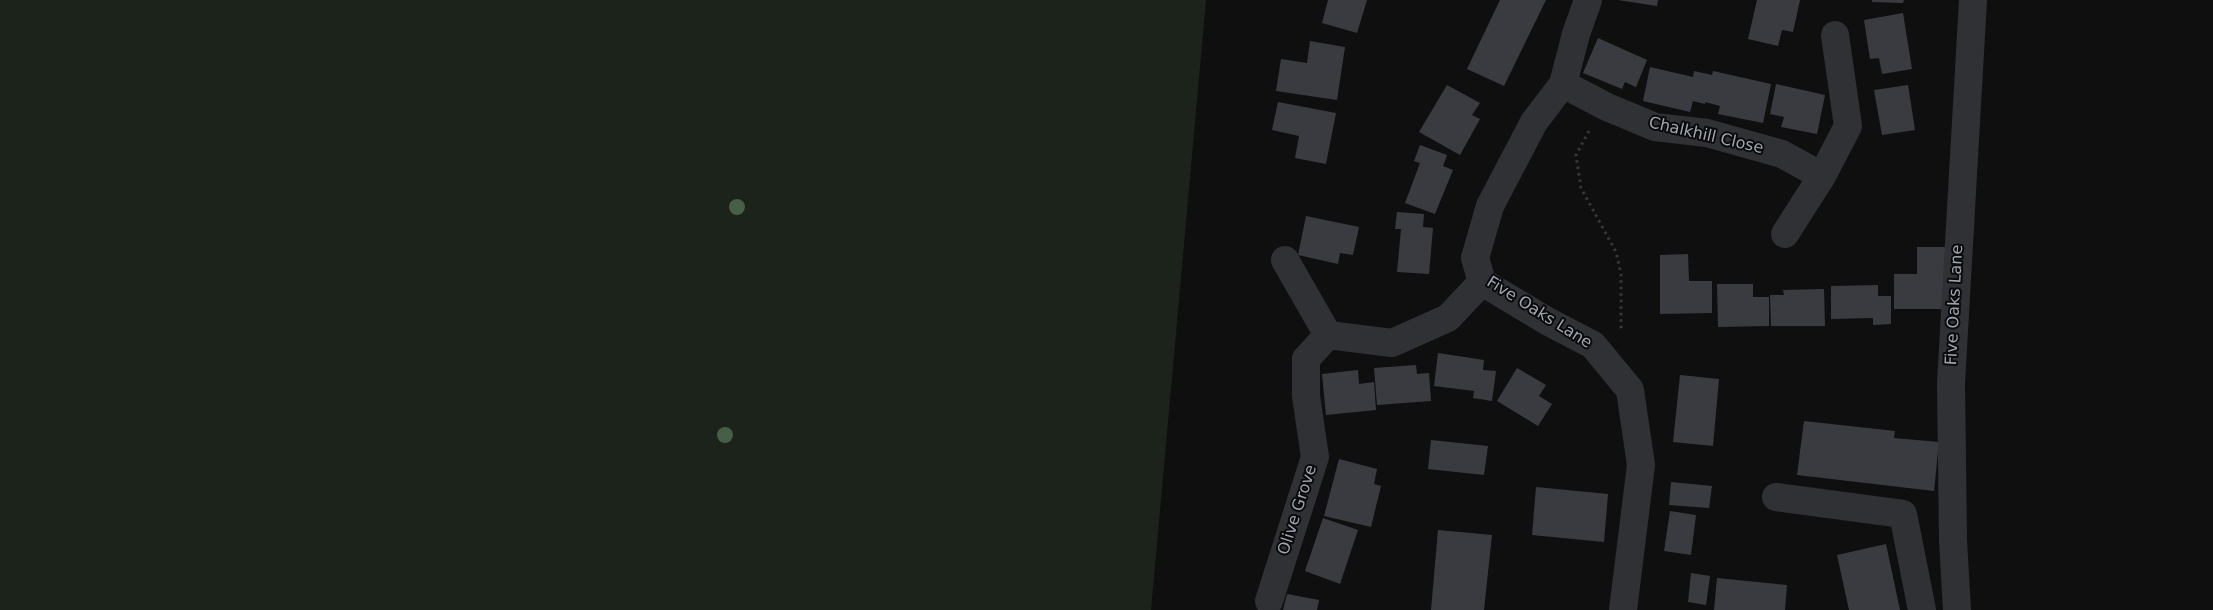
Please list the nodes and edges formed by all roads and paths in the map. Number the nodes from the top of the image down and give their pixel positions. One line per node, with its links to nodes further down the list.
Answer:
1 (1588, 0): 4 (street, Five Oaks Lane)
2 (1974, 0): 16 (street, Five Oaks Lane)
3 (1835, 35): 6 (street)
4 (1563, 84): 5 (street, Chalkhill Close); 9 (street, Five Oaks Lane)
5 (1603, 105): 6 (street, Chalkhill Close); 11 (path)
6 (1822, 176): 7 (street)
7 (1785, 234)
8 (1284, 260): 10 (street)
9 (1482, 282): 10 (street); 11 (street, Five Oaks Lane)
10 (1328, 335): 13 (street, Olive Grove)
11 (1616, 372): 14 (street, Five Oaks Lane)
12 (1776, 497): 15 (street)
13 (1269, 602)
14 (1623, 610)
15 (1922, 610)
16 (1957, 610)

